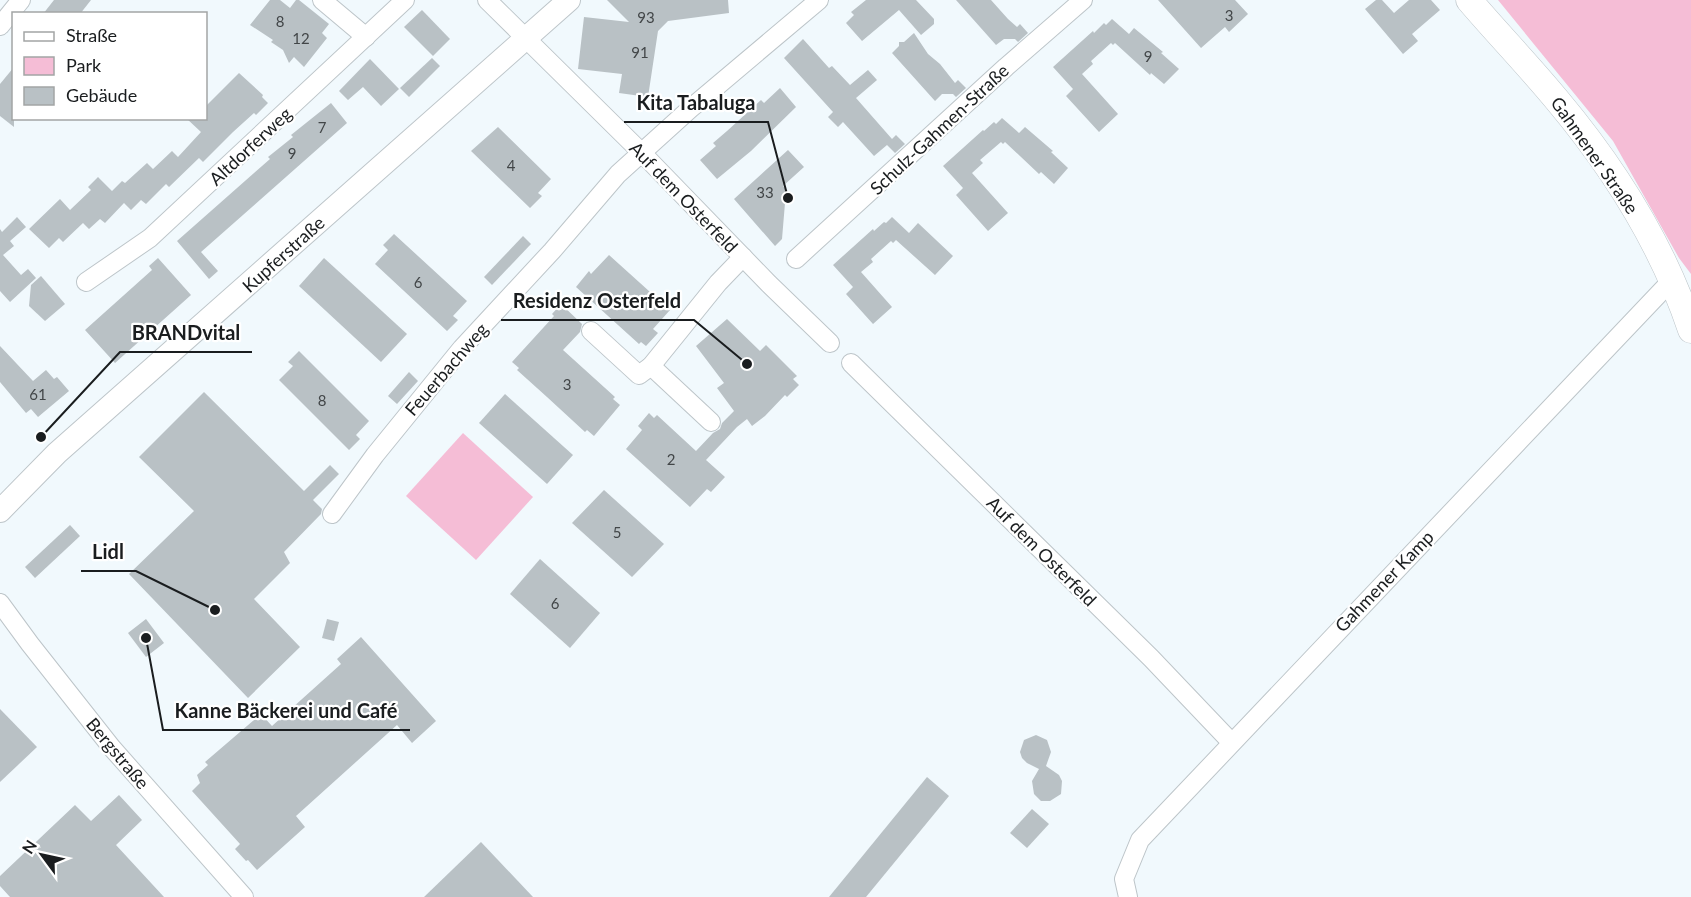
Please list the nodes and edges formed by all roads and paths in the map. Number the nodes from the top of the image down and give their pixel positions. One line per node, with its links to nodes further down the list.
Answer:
1 (21, 0): 9 (street)
2 (322, 0): 10 (street)
3 (405, 0): 10 (street, Altdorferweg)
4 (487, 0): 11 (street, Auf dem Osterfeld)
5 (569, 0): 11 (street, Kupferstraße)
6 (819, 0): 12 (street)
7 (1083, 0): 14 (street, Schulz-Gahmen-Straße)
8 (1470, 0): 15 (main road, Gahmener Straße)
9 (0, 26)
10 (366, 37): 16 (street, Altdorferweg)
11 (525, 39): 12 (street, Auf dem Osterfeld); 23 (street, Kupferstraße)
12 (643, 154): 13 (street, Auf dem Osterfeld); 24 (street, Feuerbachweg)
13 (743, 257): 19 (street, Auf dem Osterfeld); 21 (street)
14 (796, 259)
15 (1672, 280): 17 (main road, Gahmener Straße); 26 (street, Gahmener Kamp)
16 (86, 282)
17 (1691, 330)
18 (591, 331): 21 (street)
19 (830, 343)
20 (851, 363): 26 (street, Auf dem Osterfeld)
21 (651, 366): 22 (street)
22 (711, 422)
23 (0, 511)
24 (332, 514)
25 (0, 603): 27 (street, Bergstraße)
26 (1231, 742): 28 (street, Gahmener Kamp)
27 (244, 897)
28 (1128, 897)

